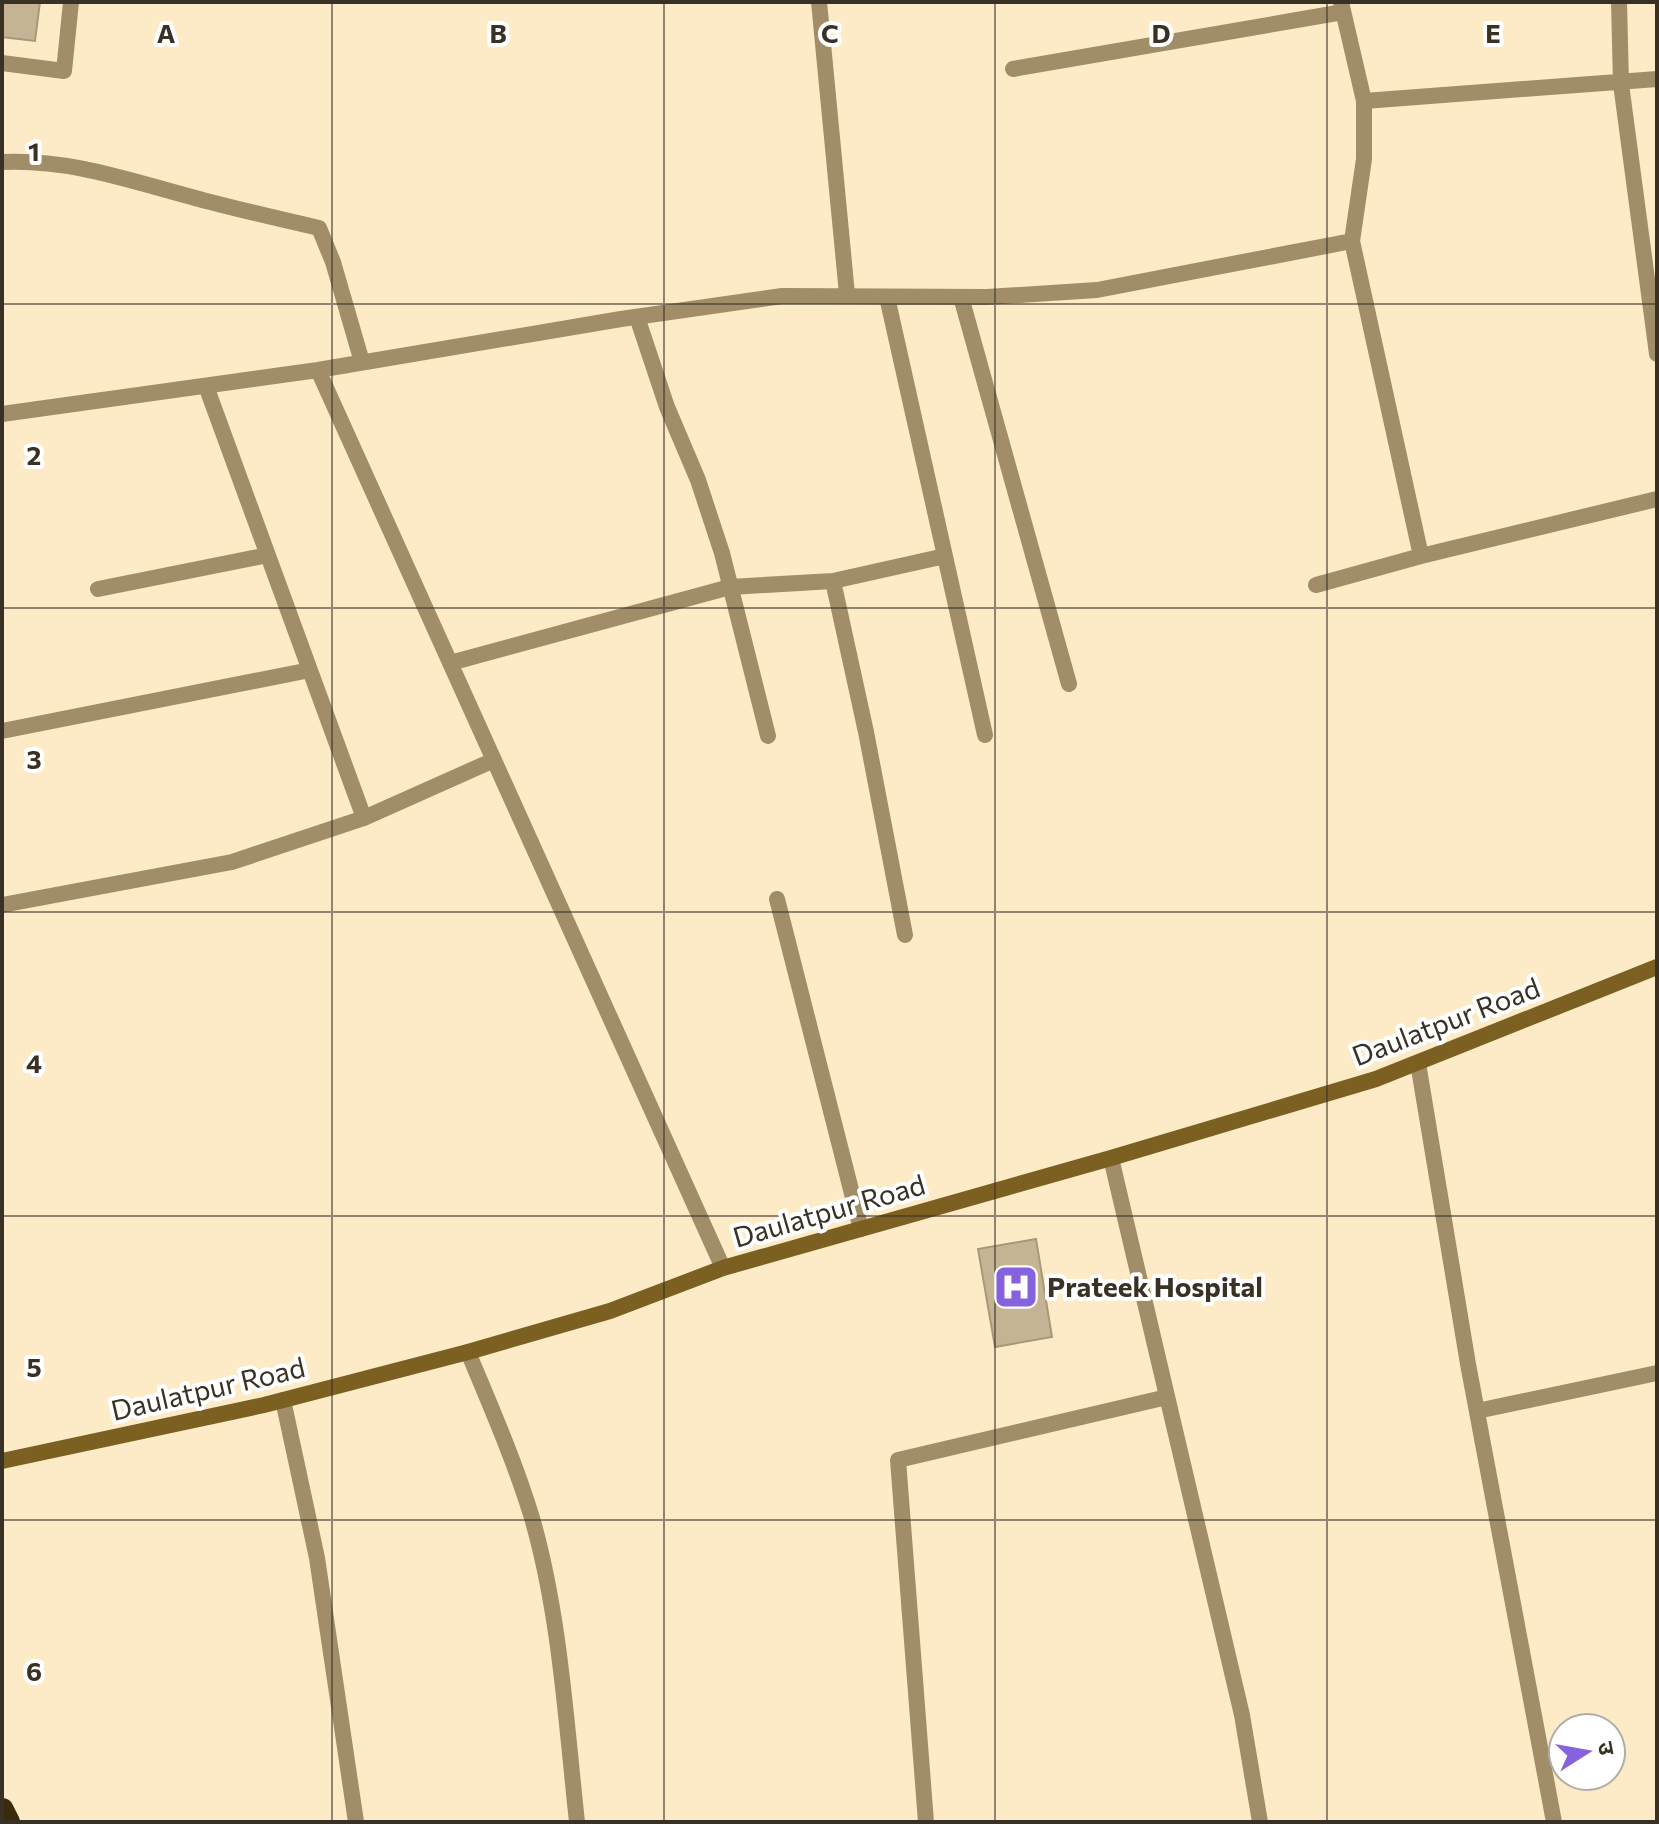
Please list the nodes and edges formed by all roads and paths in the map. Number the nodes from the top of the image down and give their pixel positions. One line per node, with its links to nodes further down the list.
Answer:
1 (71, 2): 5 (street)
2 (819, 2): 12 (street)
3 (1619, 2): 8 (street)
4 (1342, 7): 6 (street); 9 (street)
5 (2, 63)
6 (1013, 69)
7 (1657, 79): 8 (street)
8 (1621, 84): 9 (street); 16 (street)
9 (1364, 101): 11 (street)
10 (2, 162): 17 (street)
11 (1352, 241): 14 (street); 24 (street)
12 (847, 294): 13 (street); 15 (street)
13 (887, 297): 14 (street); 23 (street)
14 (961, 297): 31 (street)
15 (637, 317): 17 (street); 27 (street)
16 (1657, 354)
17 (362, 362): 18 (street)
18 (318, 370): 19 (street); 29 (street)
19 (206, 386): 20 (street); 22 (street)
20 (2, 414)
21 (1657, 499): 24 (street)
22 (268, 555): 28 (street); 30 (street)
23 (945, 556): 25 (street); 33 (street)
24 (1421, 556): 26 (street)
25 (833, 581): 27 (street); 39 (street)
26 (1316, 585)
27 (730, 587): 29 (street); 34 (street)
28 (98, 589)
29 (450, 663): 35 (street)
30 (310, 670): 32 (street); 36 (street)
31 (1069, 684)
32 (2, 731)
33 (985, 735)
34 (768, 736)
35 (494, 760): 36 (street); 44 (street)
36 (364, 818): 38 (street)
37 (777, 899): 43 (street)
38 (2, 905)
39 (905, 935)
40 (1657, 967): 41 (street, Daulatpur Road)
41 (1418, 1063): 42 (street, Daulatpur Road); 49 (street)
42 (1111, 1158): 43 (street, Daulatpur Road); 47 (street)
43 (861, 1229): 44 (street, Daulatpur Road)
44 (723, 1268): 45 (street, Daulatpur Road)
45 (468, 1352): 48 (street, Daulatpur Road); 54 (street)
46 (1657, 1373): 49 (street)
47 (1167, 1397): 55 (street); 56 (street)
48 (283, 1400): 50 (street, Daulatpur Road); 53 (street)
49 (1477, 1411): 57 (street)
50 (2, 1461)
51 (2, 1810): 52 (highway)
52 (8, 1822)
53 (356, 1822)
54 (577, 1822)
55 (926, 1822)
56 (1260, 1822)
57 (1554, 1822)

